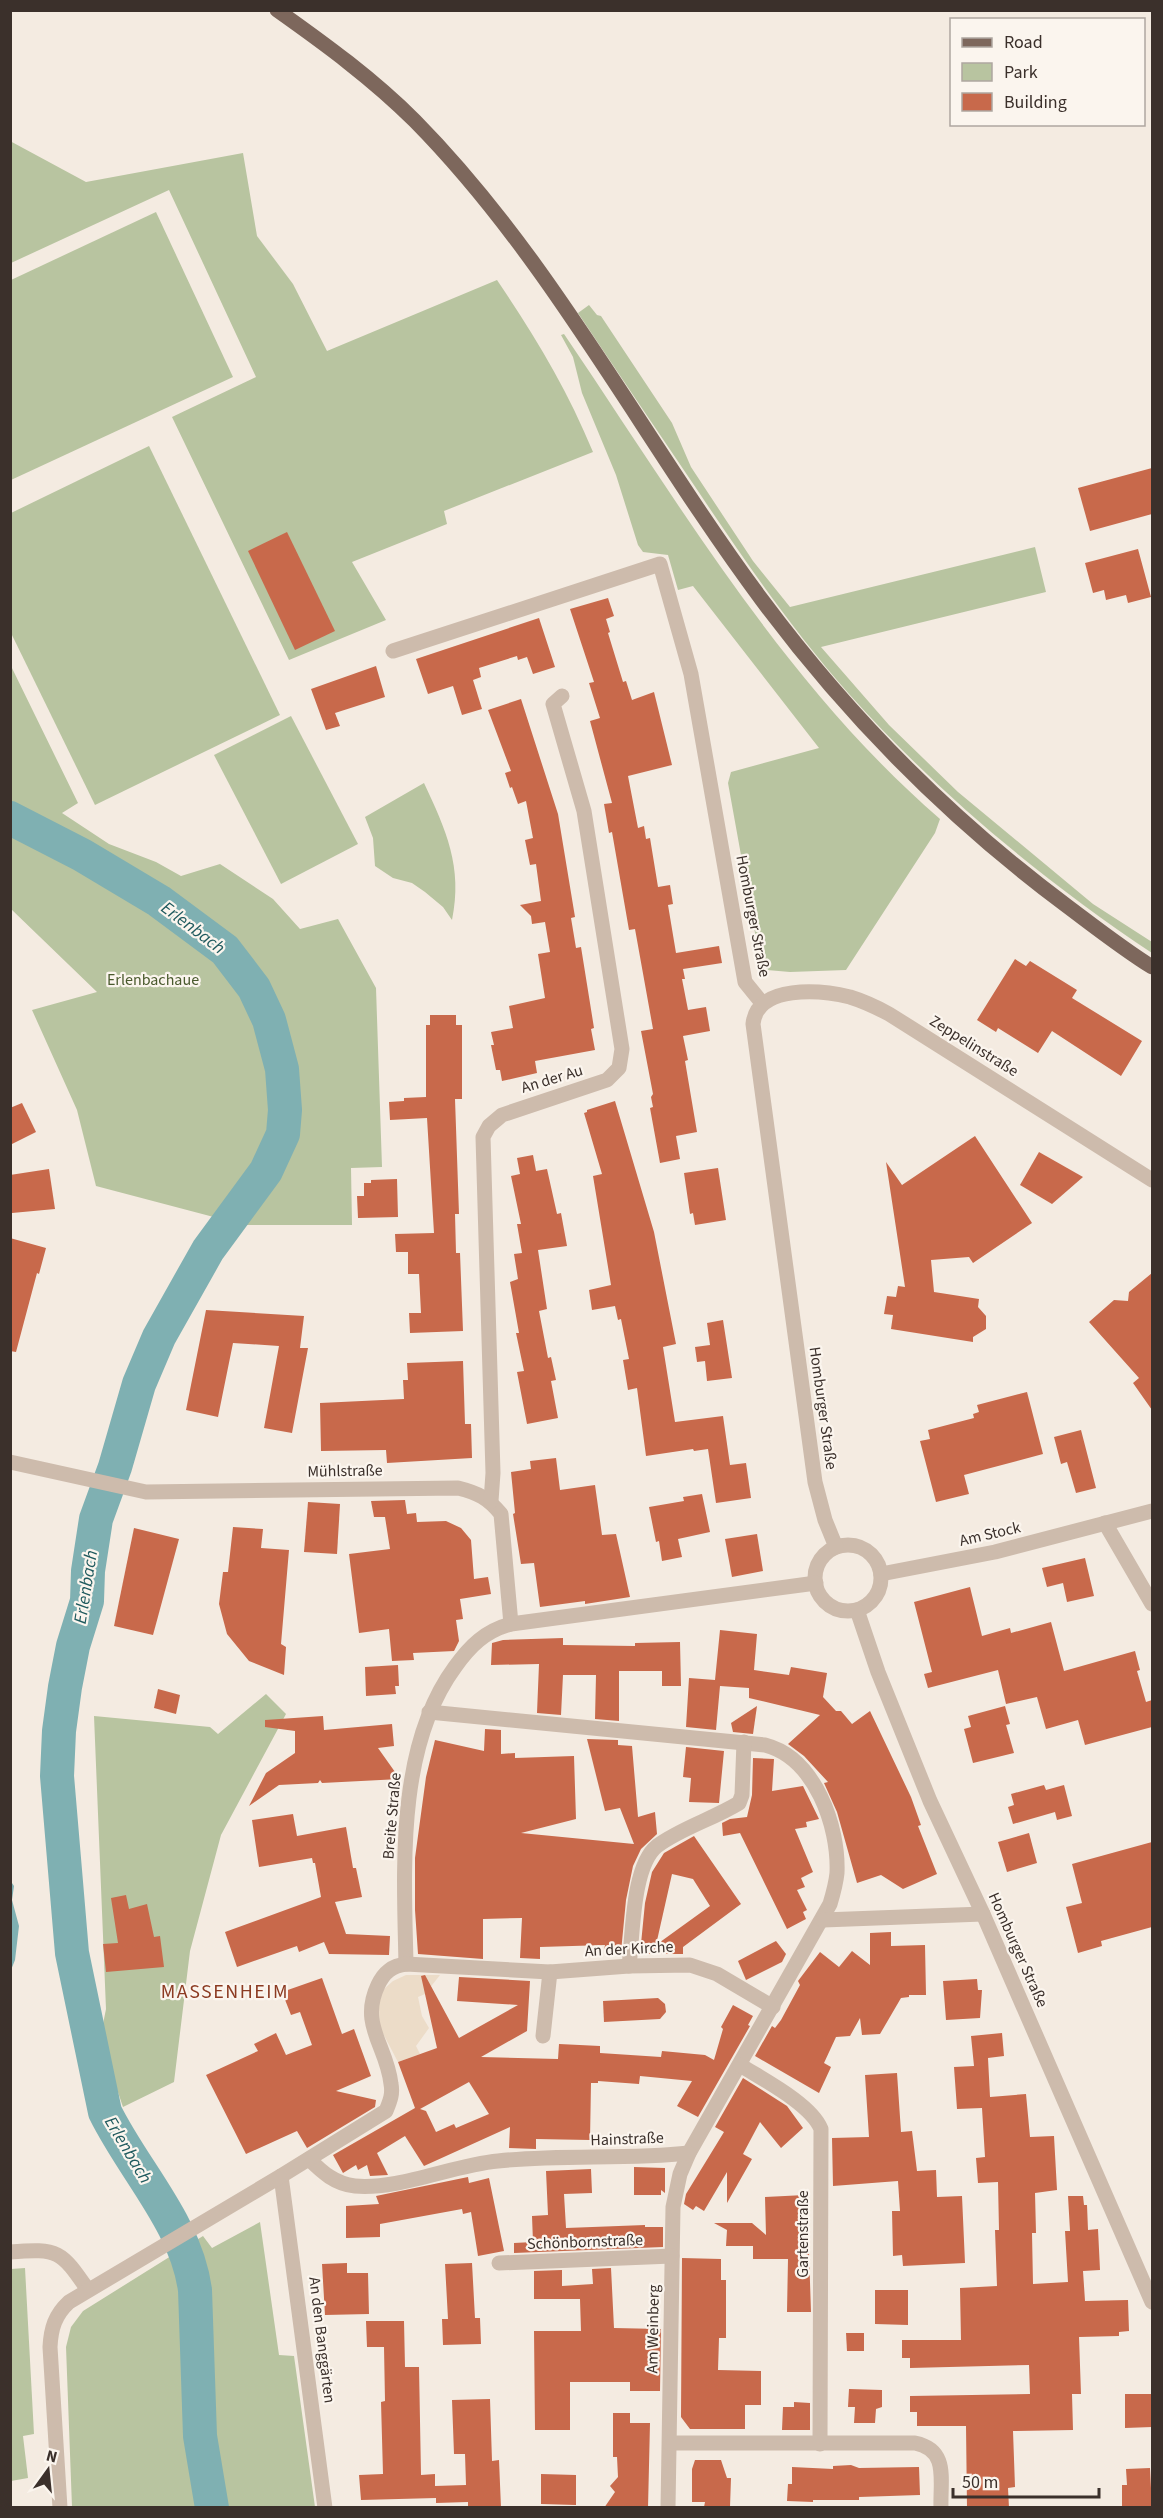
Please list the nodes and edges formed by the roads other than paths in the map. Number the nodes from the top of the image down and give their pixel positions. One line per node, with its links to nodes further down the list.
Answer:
1 (277, 10): 4 (main road)
2 (393, 651): 5 (street, Homburger Straße)
3 (562, 696): 8 (street, An der Au)
4 (1152, 967)
5 (762, 1003): 6 (street, Zeppelinstraße); 11 (street, Homburger Straße)
6 (1152, 1180)
7 (10, 1462): 8 (street, Mühlstraße)
8 (491, 1501): 16 (street)
9 (1152, 1511): 10 (street, Am Stock)
10 (1105, 1523): 12 (street, Am Stock); 14 (street)
11 (836, 1547): 12 (street); 13 (street)
12 (881, 1574): 15 (street)
13 (816, 1583): 15 (street); 16 (street, Breite Straße)
14 (1152, 1604)
15 (857, 1610): 19 (street, Homburger Straße)
16 (511, 1624): 17 (street, Breite Straße)
17 (429, 1712): 18 (street); 21 (street, Breite Straße)
18 (744, 1742): 20 (street); 22 (street)
19 (983, 1914): 20 (street); 34 (street, Homburger Straße)
20 (822, 1920): 24 (street)
21 (406, 1964): 23 (street, An der Kirche); 28 (street)
22 (629, 1966): 23 (street, An der Kirche); 24 (street, An der Kirche)
23 (550, 1972): 25 (street)
24 (772, 2007): 26 (street)
25 (543, 2036)
26 (740, 2065): 27 (street); 36 (street, Gartenstraße)
27 (689, 2153): 28 (street, Hainstraße); 31 (street, Am Weinberg)
28 (309, 2159): 29 (street)
29 (281, 2176): 33 (street); 38 (street, An den Banggärten)
30 (10, 2252): 33 (street)
31 (672, 2256): 32 (street, Schönbornstraße); 35 (street, Am Weinberg)
32 (499, 2263)
33 (88, 2290): 37 (street)
34 (1152, 2302)
35 (670, 2443): 36 (street); 39 (street, Am Weinberg)
36 (820, 2444): 40 (street)
37 (60, 2508)
38 (325, 2508)
39 (668, 2508)
40 (941, 2508)

